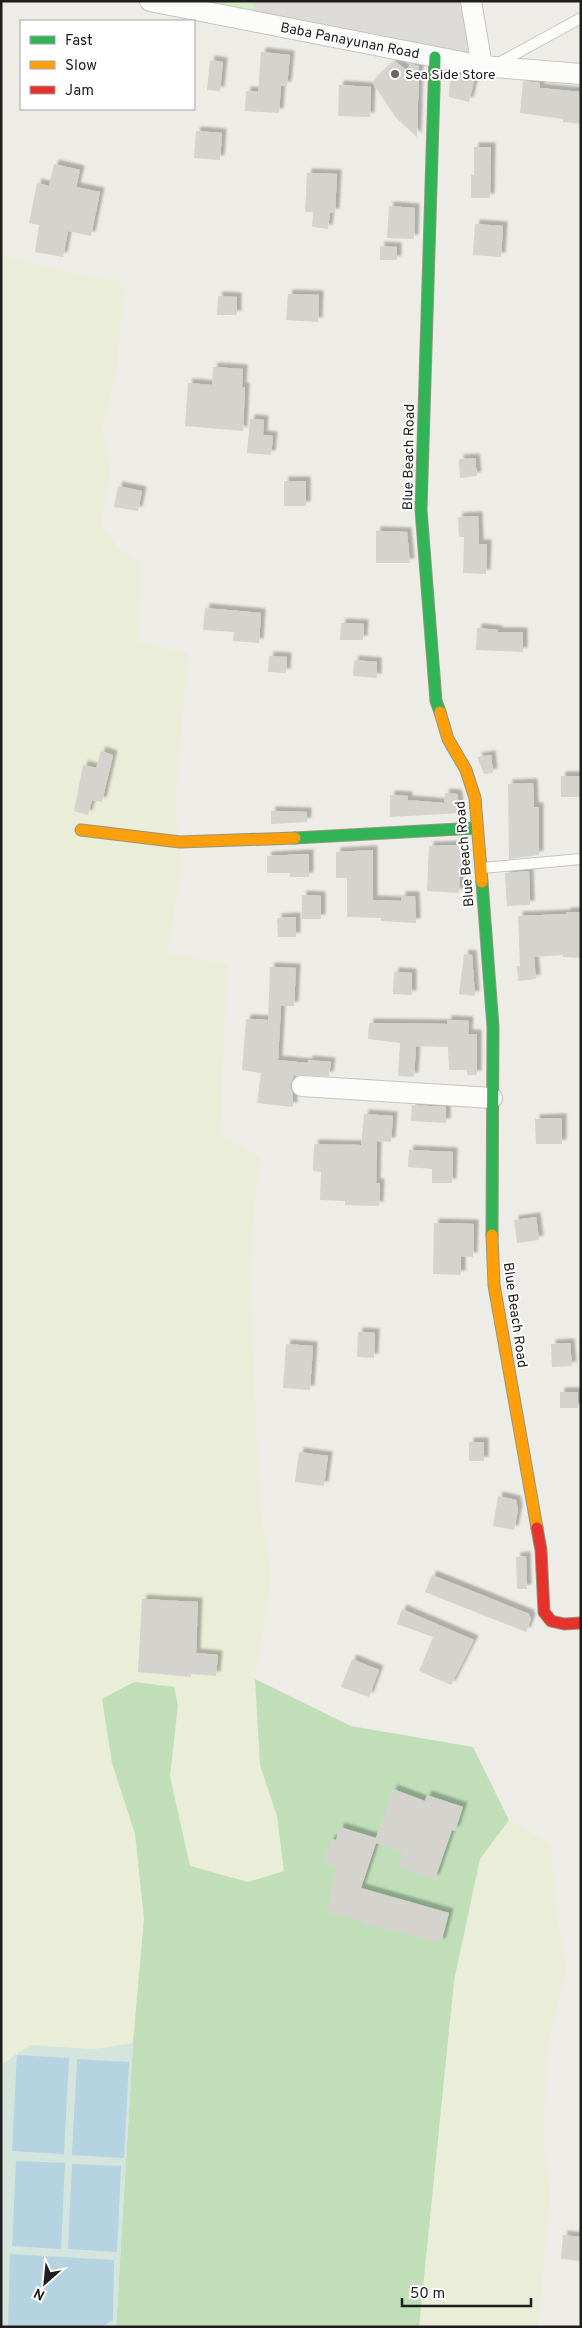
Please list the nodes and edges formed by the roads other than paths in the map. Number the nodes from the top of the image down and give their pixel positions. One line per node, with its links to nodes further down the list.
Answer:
1 (150, 1): 4 (street, Baba Panayunan Road)
2 (471, 1): 5 (street)
3 (581, 18): 5 (lane)
4 (435, 57): 5 (street, Baba Panayunan Road); 7 (street, Blue Beach Road)
5 (487, 66): 6 (street, Baba Panayunan Road)
6 (581, 74)
7 (477, 828): 8 (street); 10 (street, Blue Beach Road)
8 (82, 830)
9 (581, 859): 10 (lane)
10 (480, 868): 12 (street, Blue Beach Road)
11 (302, 1086): 12 (street)
12 (492, 1098): 13 (street, Blue Beach Road)
13 (581, 1623)

